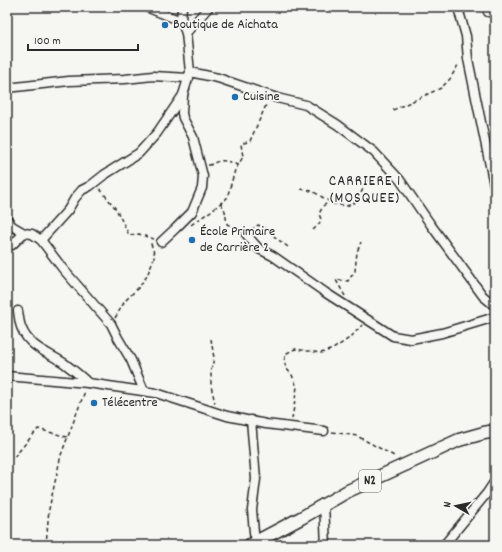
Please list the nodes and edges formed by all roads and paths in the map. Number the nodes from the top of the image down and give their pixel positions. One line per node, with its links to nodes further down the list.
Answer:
1 (146, 7): 5 (street)
2 (182, 7): 5 (street)
3 (209, 7): 6 (street)
4 (458, 7): 7 (street)
5 (181, 21): 6 (street)
6 (186, 33): 8 (street)
7 (468, 59): 12 (path); 18 (street)
8 (190, 75): 9 (street); 10 (street); 11 (street)
9 (7, 88)
10 (183, 95): 13 (street); 16 (street)
11 (270, 96): 14 (path); 15 (street)
12 (393, 110)
13 (198, 158): 14 (path); 27 (street)
14 (238, 165): 20 (path)
15 (395, 174): 19 (path); 32 (street)
16 (90, 186): 26 (street); 27 (path)
17 (301, 189): 19 (path)
18 (495, 190)
19 (329, 201): 23 (path)
20 (221, 203): 22 (path); 25 (path)
21 (7, 219): 24 (street)
22 (188, 227)
23 (313, 230)
24 (24, 233): 26 (street); 29 (street)
25 (246, 234): 30 (path); 31 (street)
26 (41, 240): 36 (street)
27 (161, 242): 36 (path)
28 (361, 242): 31 (path)
29 (7, 245)
30 (288, 247)
31 (343, 303): 35 (street)
32 (495, 306)
33 (18, 311): 39 (street)
34 (495, 317): 35 (street)
35 (369, 319): 43 (path)
36 (111, 324): 40 (street)
37 (211, 339): 41 (path)
38 (7, 376): 39 (street)
39 (88, 383): 40 (street); 46 (path)
40 (144, 391): 41 (street)
41 (217, 413): 42 (street)
42 (251, 420): 43 (street); 51 (street)
43 (291, 427): 44 (street)
44 (324, 431): 48 (path)
45 (495, 431): 48 (highway, N2)
46 (67, 437): 47 (path); 52 (path)
47 (14, 457)
48 (408, 464): 50 (highway, N2)
49 (495, 481): 54 (street)
50 (324, 505): 51 (highway, N2); 53 (street)
51 (253, 544)
52 (46, 545)
53 (326, 545)
54 (444, 545)

